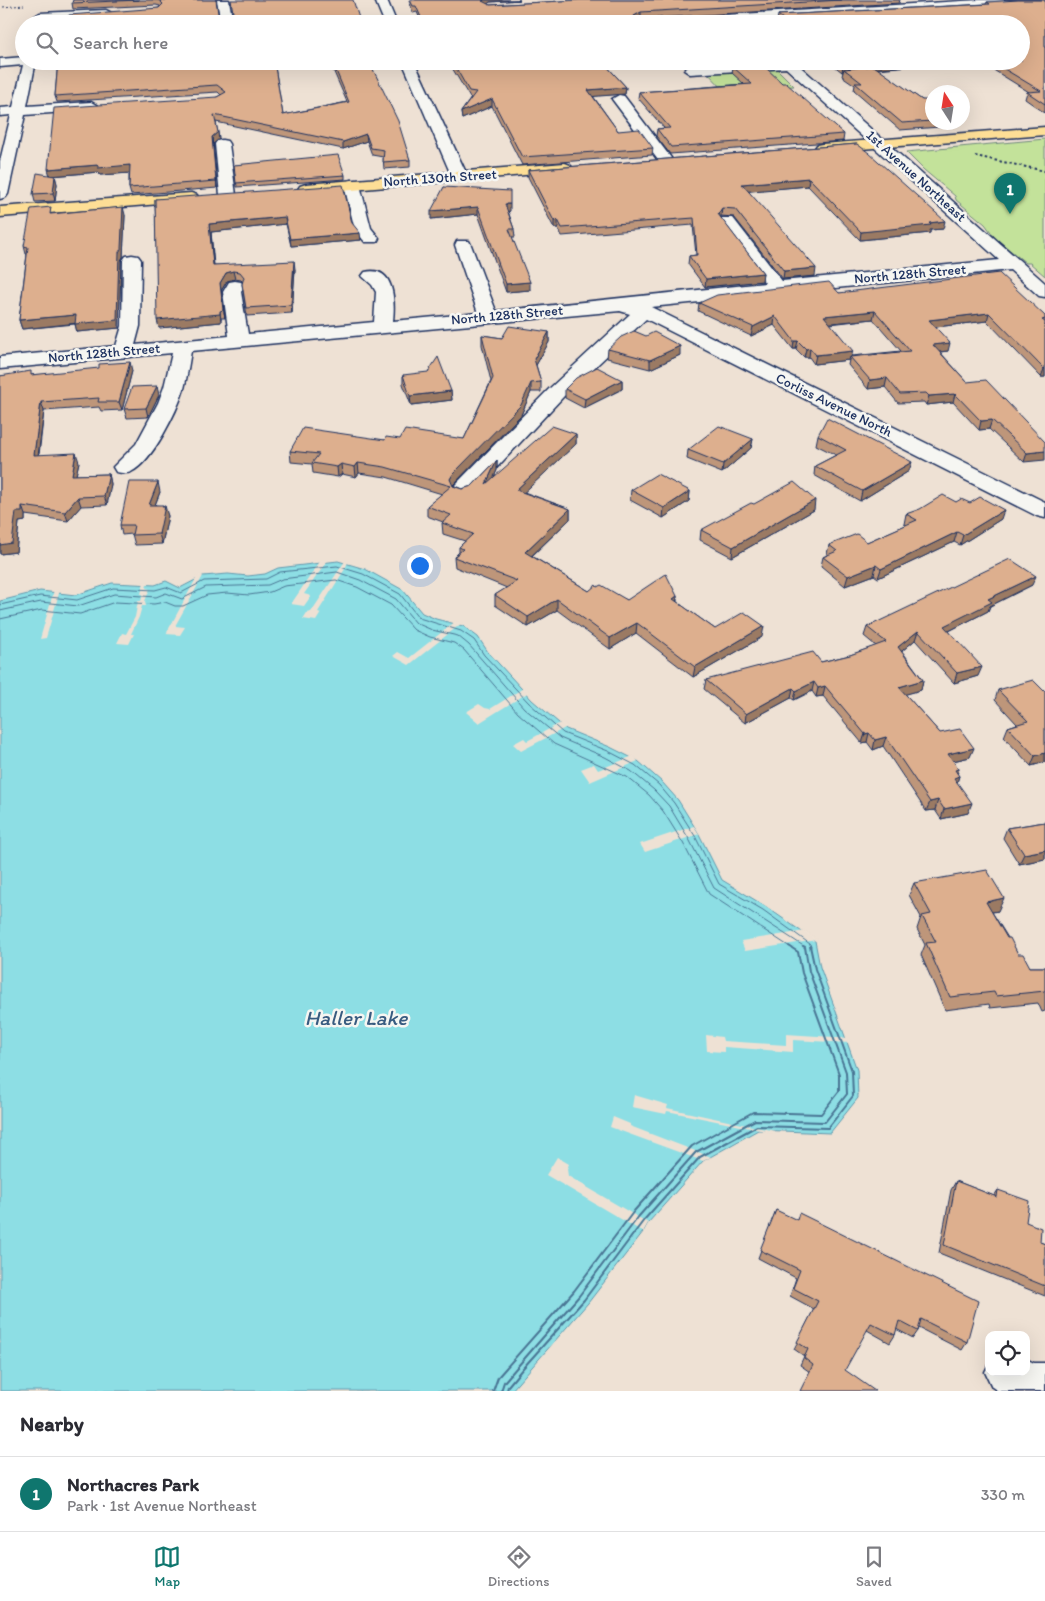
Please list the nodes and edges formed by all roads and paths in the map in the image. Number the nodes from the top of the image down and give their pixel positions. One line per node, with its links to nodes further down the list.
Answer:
1 (223, 0): 12 (street)
2 (380, 0): 13 (street)
3 (1018, 0): 4 (street); 5 (street); 8 (street)
4 (1035, 0)
5 (1045, 4)
6 (24, 5): 9 (path)
7 (725, 6): 14 (street)
8 (939, 6): 15 (street); 16 (street)
9 (3, 7)
10 (117, 12): 11 (street)
11 (59, 15)
12 (226, 15)
13 (387, 15)
14 (735, 15)
15 (820, 15)
16 (953, 15)
17 (15, 62): 18 (street)
18 (0, 63)
19 (28, 70): 24 (street)
20 (412, 70): 36 (street)
21 (796, 70): 28 (street, 1st Avenue Northeast)
22 (619, 99): 32 (street)
23 (100, 106): 24 (street)
24 (19, 111): 25 (street); 40 (street)
25 (0, 112)
26 (1045, 131): 28 (main road)
27 (222, 144): 41 (street)
28 (881, 144): 29 (main road); 47 (street, 1st Avenue Northeast)
29 (803, 150)
30 (968, 155): 35 (path)
31 (684, 159): 32 (main road)
32 (666, 160): 33 (main road)
33 (649, 162)
34 (584, 167): 36 (main road, North 130th Street)
35 (1045, 171)
36 (460, 177): 37 (main road, North 130th Street)
37 (352, 185): 38 (main road, North 130th Street); 44 (street)
38 (295, 190)
39 (247, 193): 41 (main road)
40 (0, 194)
41 (228, 195): 42 (main road)
42 (0, 212)
43 (726, 221): 50 (street)
44 (371, 238)
45 (463, 245): 54 (street)
46 (132, 260): 58 (street)
47 (1013, 264): 50 (street, North 128th Street); 51 (street, 1st Avenue Northeast)
48 (370, 276): 55 (street)
49 (235, 286): 56 (street)
50 (777, 287): 52 (street, North 128th Street)
51 (1045, 292)
52 (621, 305): 53 (street, Corliss Avenue North); 54 (street, North 128th Street)
53 (644, 311): 61 (street); 62 (street, Corliss Avenue North)
54 (489, 316): 55 (street, North 128th Street)
55 (383, 326): 56 (street, North 128th Street)
56 (239, 340): 57 (street, North 128th Street)
57 (183, 345): 58 (street, North 128th Street); 60 (street)
58 (124, 351): 59 (street, North 128th Street)
59 (0, 362)
60 (124, 467)
61 (463, 490)
62 (1045, 511)
63 (1015, 1376): 64 (street)
64 (1045, 1385)

